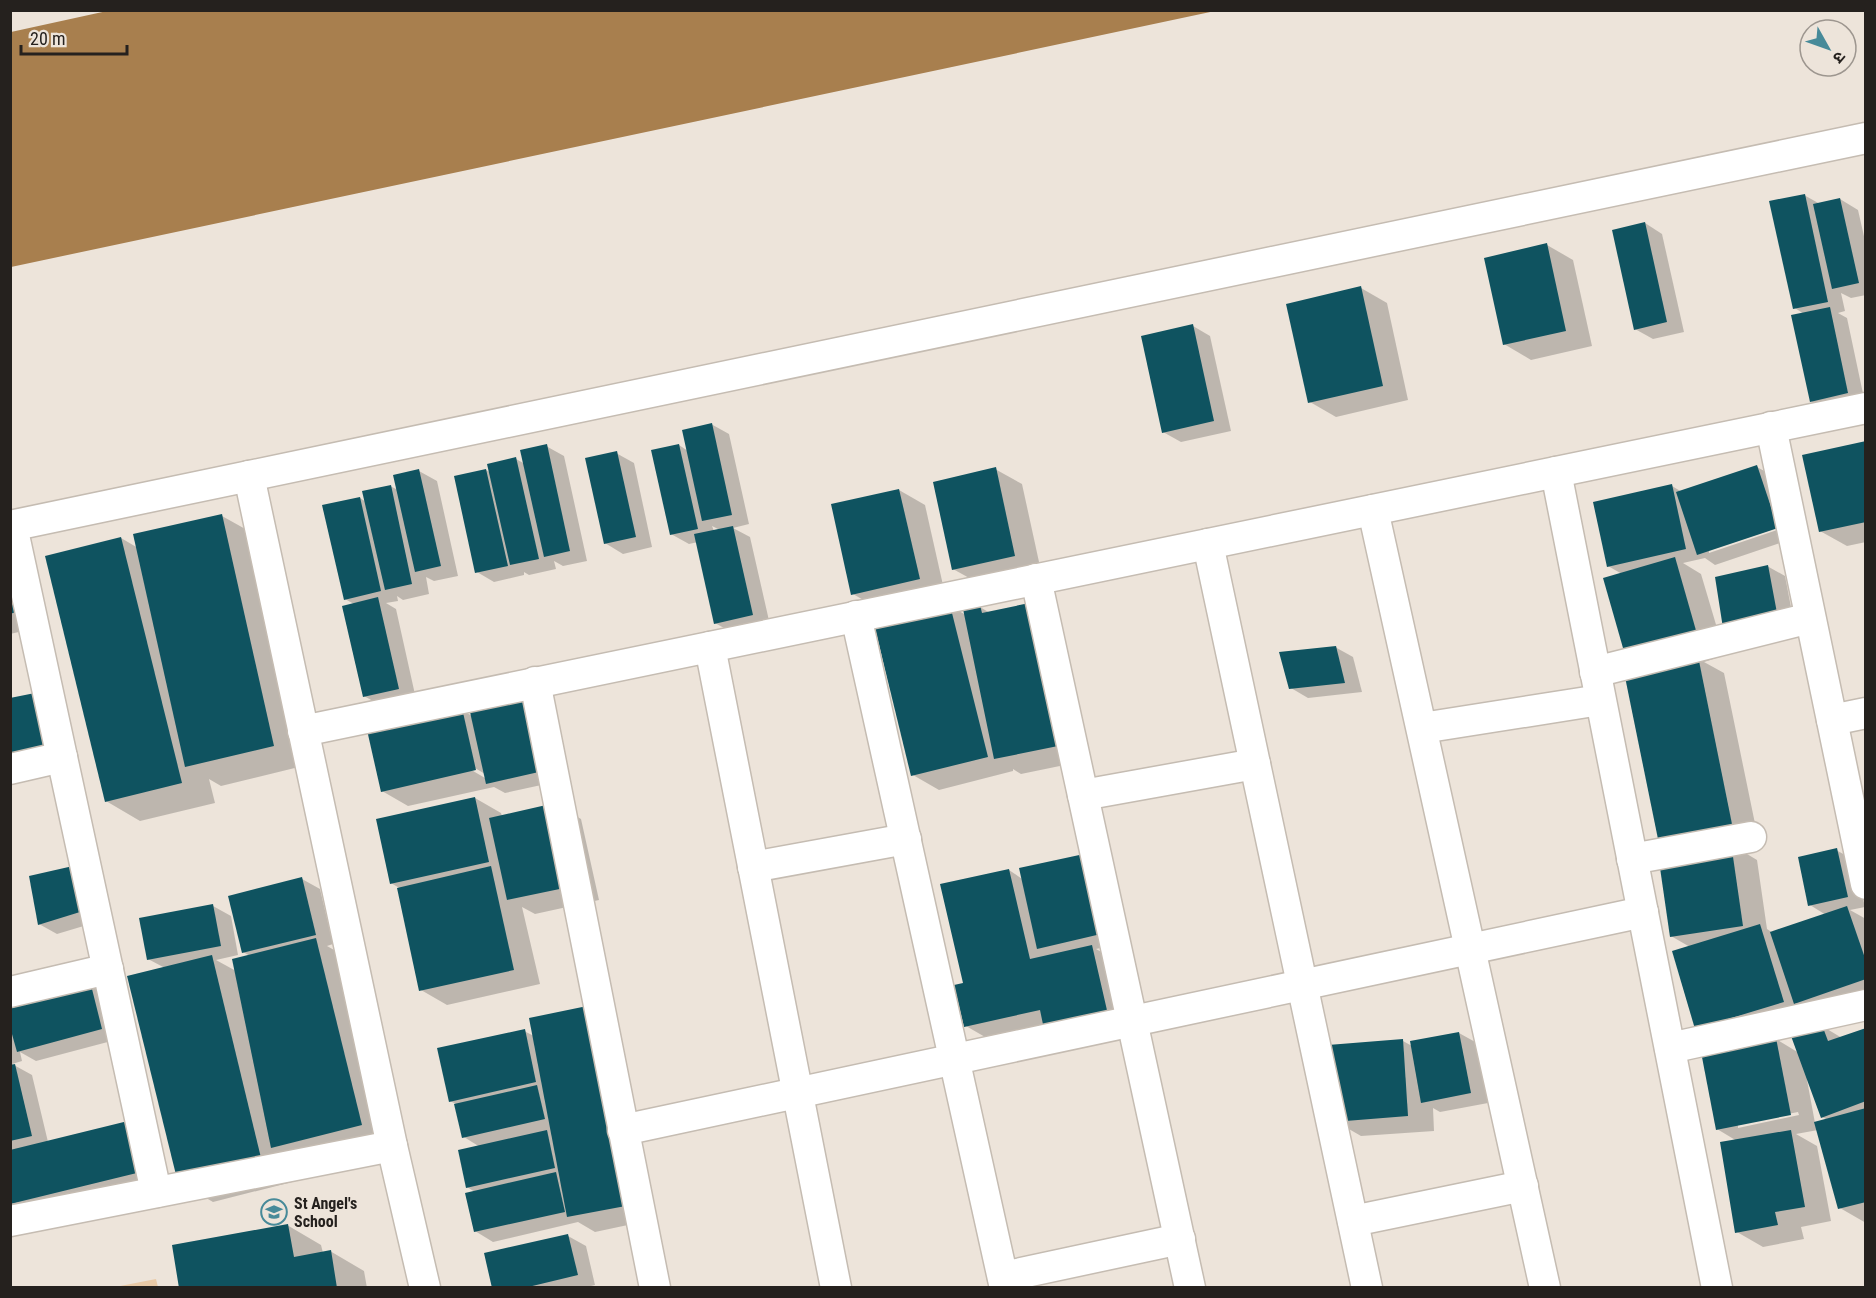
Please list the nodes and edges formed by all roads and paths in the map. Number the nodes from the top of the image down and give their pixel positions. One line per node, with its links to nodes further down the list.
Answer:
1 (1866, 138): 5 (street)
2 (1866, 408): 3 (street)
3 (1772, 428): 4 (street); 11 (street)
4 (1556, 472): 6 (street); 14 (street)
5 (249, 476): 7 (street); 18 (street)
6 (1373, 510): 8 (street); 17 (street)
7 (11, 526): 19 (street)
8 (1208, 544): 9 (street); 20 (street)
9 (1036, 579): 10 (street); 22 (street)
10 (856, 616): 12 (street); 24 (street)
11 (1810, 618): 14 (street); 16 (street)
12 (710, 647): 13 (street); 26 (street)
13 (535, 682): 18 (street); 38 (street)
14 (1598, 686): 17 (street); 25 (street)
15 (1866, 713): 16 (street)
16 (1832, 720): 27 (street)
17 (1422, 728): 29 (street)
18 (303, 731): 39 (street)
19 (62, 757): 21 (street); 30 (street)
20 (1255, 764): 22 (street); 31 (street)
21 (10, 769)
22 (1083, 795): 34 (street)
23 (1751, 837): 25 (street)
24 (906, 839): 26 (street); 36 (street)
25 (1632, 859): 28 (street)
26 (753, 867): 37 (street)
27 (1866, 884)
28 (1643, 912): 29 (street); 35 (street)
29 (1470, 949): 31 (street); 40 (street)
30 (108, 969): 32 (street); 41 (street)
31 (1302, 985): 34 (street); 43 (street)
32 (10, 992)
33 (1866, 1005): 35 (street)
34 (1132, 1022): 36 (street); 44 (street)
35 (1670, 1048): 52 (street)
36 (954, 1059): 37 (street); 45 (street)
37 (798, 1093): 38 (street); 48 (street)
38 (624, 1130): 47 (street)
39 (392, 1146): 41 (street); 46 (street)
40 (1523, 1186): 43 (street); 51 (street)
41 (156, 1192): 42 (street)
42 (10, 1221)
43 (1353, 1221): 50 (street)
44 (1180, 1239): 45 (street); 49 (street)
45 (1004, 1282)
46 (425, 1287)
47 (655, 1287)
48 (836, 1287)
49 (1190, 1287)
50 (1367, 1287)
51 (1545, 1287)
52 (1717, 1287)

